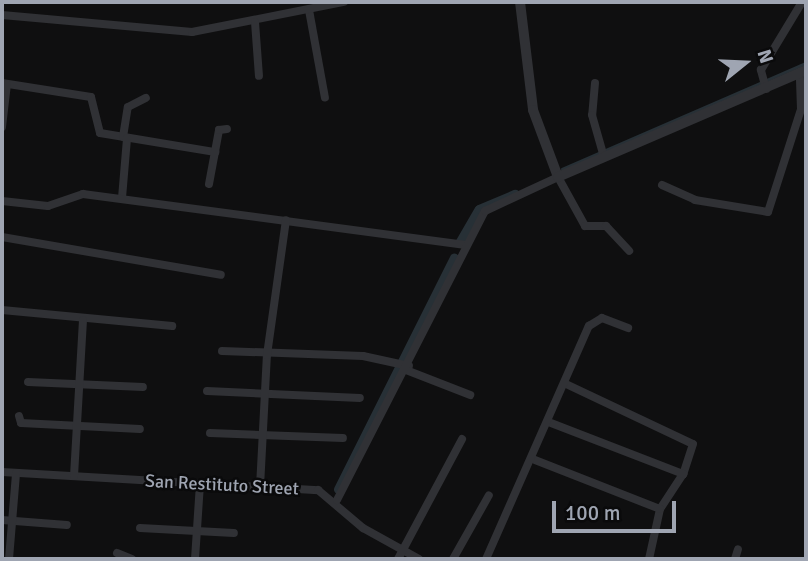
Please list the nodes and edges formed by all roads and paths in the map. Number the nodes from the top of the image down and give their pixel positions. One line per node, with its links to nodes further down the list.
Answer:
1 (298, 2): 5 (street)
2 (344, 2): 5 (street)
3 (520, 2): 20 (street)
4 (802, 2): 12 (street)
5 (305, 11): 7 (street); 14 (street)
6 (2, 15): 7 (street)
7 (255, 22): 9 (street)
8 (803, 72): 12 (street); 22 (street)
9 (259, 76)
10 (4, 83): 15 (street); 17 (street)
11 (595, 83): 19 (street)
12 (763, 84): 19 (street)
13 (146, 98): 17 (street)
14 (325, 98)
15 (2, 127)
16 (227, 129): 18 (street)
17 (125, 137): 18 (street); 23 (street)
18 (215, 152): 21 (street)
19 (602, 152): 20 (street)
20 (558, 177): 27 (street); 28 (street)
21 (209, 184)
22 (662, 185)
23 (122, 198): 24 (street); 25 (street)
24 (2, 201)
25 (286, 220): 27 (street); 35 (street)
26 (2, 237): 29 (street)
27 (466, 245): 36 (street)
28 (629, 251)
29 (220, 275)
30 (2, 310): 31 (street)
31 (83, 320): 32 (street); 38 (street)
32 (172, 326)
33 (628, 328): 39 (street)
34 (222, 351): 35 (street)
35 (267, 355): 36 (street); 43 (street)
36 (405, 365): 42 (street); 61 (street)
37 (28, 382): 38 (street)
38 (78, 384): 40 (street); 47 (street)
39 (566, 384): 46 (street); 56 (street)
40 (143, 387)
41 (207, 391): 43 (street)
42 (470, 395)
43 (265, 396): 44 (street); 50 (street)
44 (360, 398)
45 (19, 416): 47 (street)
46 (551, 424): 53 (street); 56 (street)
47 (76, 426): 48 (street); 57 (street)
48 (140, 429)
49 (210, 433): 50 (street)
50 (263, 435): 51 (street); 59 (street)
51 (343, 438)
52 (461, 439): 70 (street)
53 (535, 460): 62 (street); 78 (street)
54 (2, 472): 55 (street, San Restituto Street)
55 (16, 473): 57 (street, San Restituto Street); 64 (street)
56 (683, 474): 62 (street)
57 (74, 476): 58 (street, San Restituto Street)
58 (200, 484): 59 (street, San Restituto Street); 67 (street)
59 (260, 487): 61 (street, San Restituto Street)
60 (489, 495): 77 (street)
61 (337, 500): 70 (street, San Restituto Street)
62 (660, 509): 79 (street)
63 (2, 520): 64 (street)
64 (12, 521): 65 (street); 72 (street)
65 (66, 525)
66 (140, 528): 67 (street)
67 (197, 532): 68 (street); 74 (street)
68 (234, 533)
69 (738, 549): 80 (street)
70 (403, 550): 75 (street); 76 (street, San Restituto Street)
71 (117, 553): 73 (street)
72 (9, 559)
73 (132, 559)
74 (195, 559)
75 (398, 559)
76 (419, 559)
77 (453, 559)
78 (486, 559)
79 (649, 559)
80 (735, 559)

